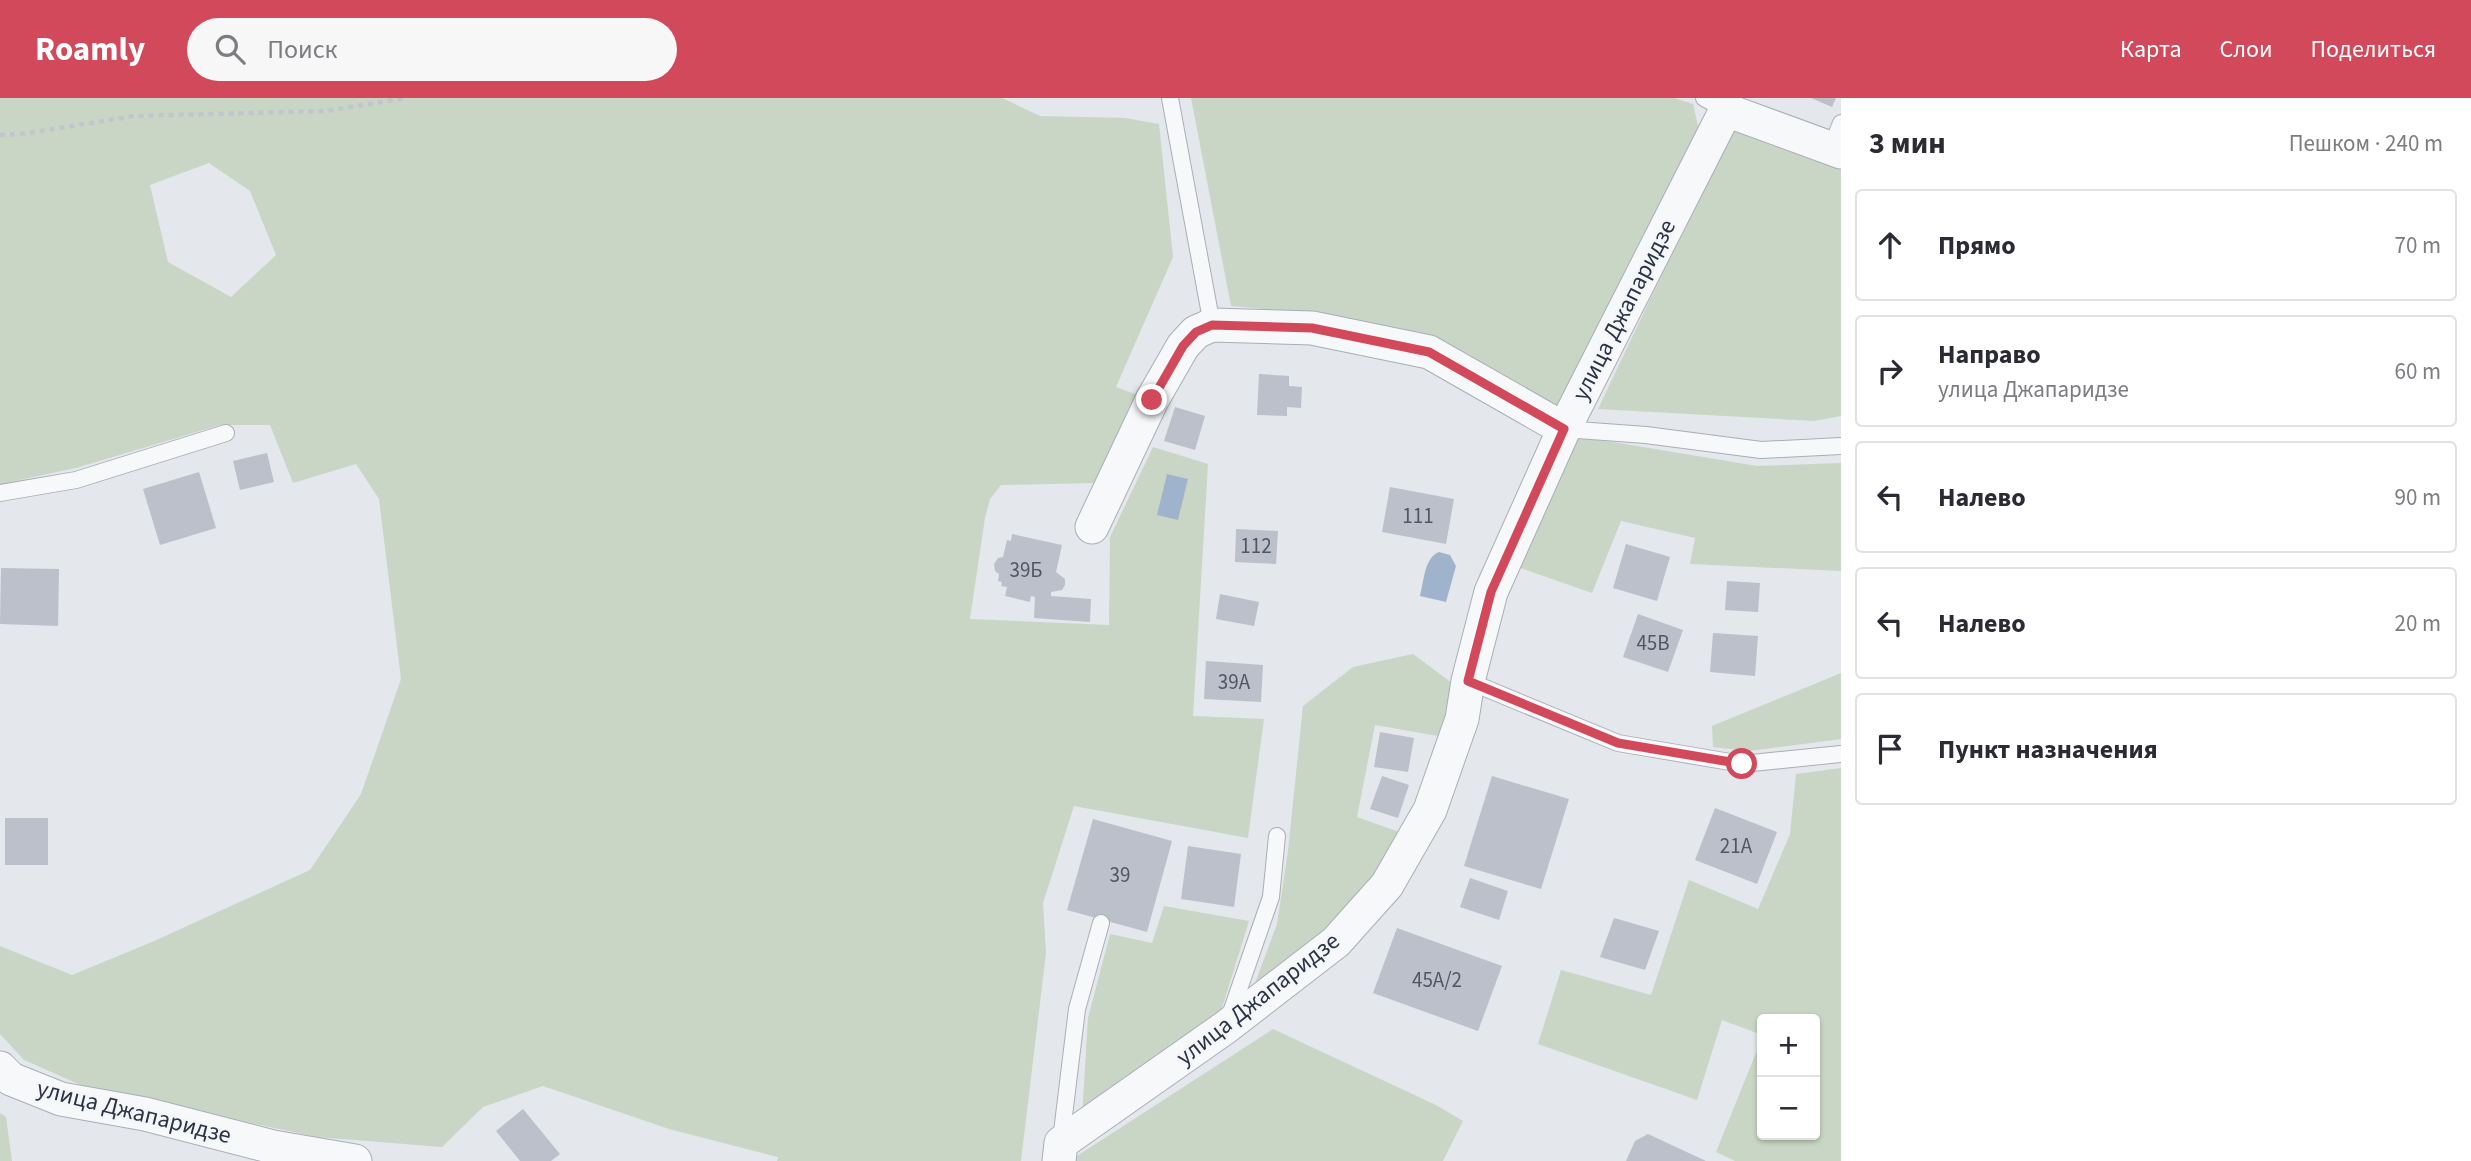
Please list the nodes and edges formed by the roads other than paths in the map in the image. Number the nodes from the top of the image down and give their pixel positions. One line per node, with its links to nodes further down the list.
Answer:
1 (1170, 98): 4 (lane)
2 (1715, 104): 3 (street, улица Джапаридзе); 5 (street, улица Джапаридзе)
3 (1838, 141)
4 (1212, 325): 5 (street); 9 (street)
5 (1564, 429): 7 (lane); 10 (street, улица Джапаридзе)
6 (226, 433): 8 (lane)
7 (1841, 446)
8 (0, 493)
9 (1092, 527)
10 (1468, 681): 11 (lane); 14 (street, улица Джапаридзе)
11 (1841, 754)
12 (1277, 836): 14 (lane)
13 (1101, 923): 16 (lane)
14 (1226, 1027): 16 (street, улица Джапаридзе)
15 (0, 1068): 17 (street, улица Джапаридзе)
16 (1060, 1152)
17 (355, 1161)

